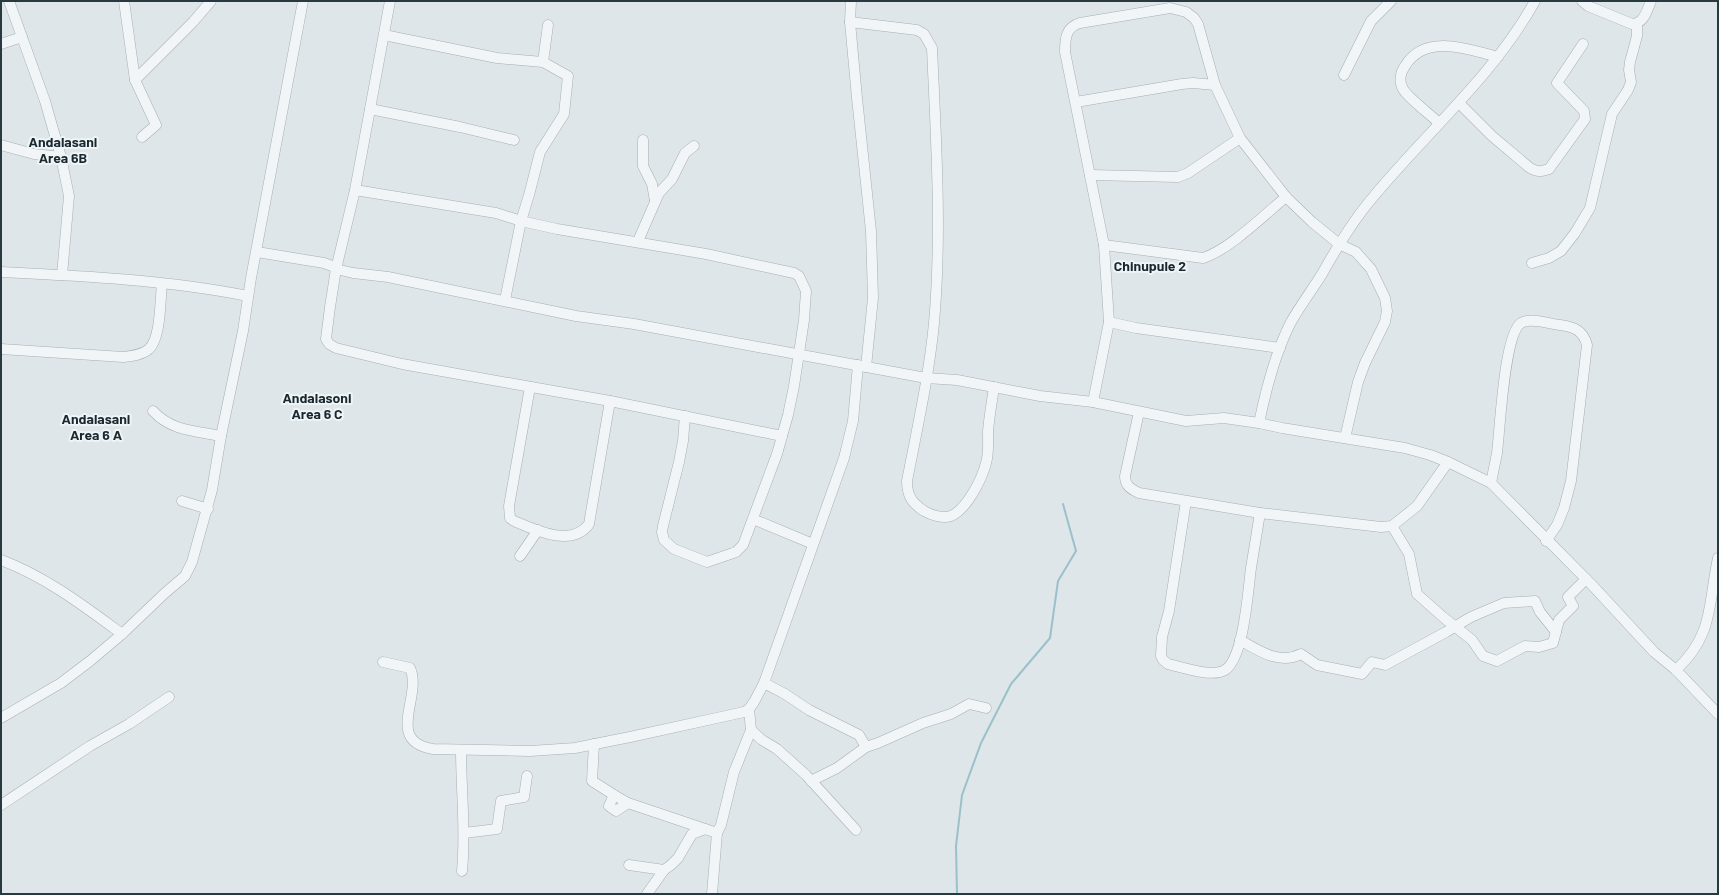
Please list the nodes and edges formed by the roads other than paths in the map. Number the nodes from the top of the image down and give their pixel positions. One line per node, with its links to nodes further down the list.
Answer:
1 (9, 1): 15 (street)
2 (124, 1): 21 (street)
3 (211, 1): 21 (street)
4 (303, 1): 42 (street)
5 (390, 1): 14 (street)
6 (851, 1): 11 (street)
7 (1391, 1): 20 (street)
8 (1535, 1): 18 (street)
9 (1582, 1): 12 (street)
10 (1651, 1): 12 (street)
11 (850, 22): 54 (street); 55 (street)
12 (1637, 24): 43 (street)
13 (548, 25): 19 (street)
14 (384, 35): 19 (street); 25 (street)
15 (22, 37): 16 (street); 33 (street)
16 (1, 44)
17 (1583, 44): 24 (street)
18 (1498, 57): 24 (street); 26 (street)
19 (543, 62): 38 (street)
20 (1344, 75)
21 (135, 80): 27 (street)
22 (1215, 85): 23 (street); 23 (street); 28 (street)
23 (1076, 102): 34 (street)
24 (1459, 103): 26 (street)
25 (370, 109): 29 (street); 35 (street)
26 (1439, 123): 40 (street)
27 (142, 137)
28 (1240, 138): 34 (street); 36 (street)
29 (514, 140)
30 (643, 140): 37 (street)
31 (1, 145): 33 (street)
32 (694, 146): 37 (street)
33 (61, 157): 46 (street)
34 (1090, 175): 41 (street)
35 (355, 190): 38 (street); 44 (street)
36 (1286, 197): 40 (street); 41 (street)
37 (656, 201): 39 (street)
38 (521, 221): 39 (street); 49 (street)
39 (638, 241): 53 (street)
40 (1339, 244): 51 (street); 66 (street)
41 (1104, 245): 50 (street)
42 (257, 252): 44 (street); 48 (street)
43 (1532, 263)
44 (336, 270): 49 (street); 56 (street)
45 (1, 272): 46 (street)
46 (62, 275): 47 (street)
47 (162, 284): 48 (street); 52 (street)
48 (248, 296): 64 (street)
49 (505, 300): 53 (street)
50 (1109, 322): 51 (street); 59 (street)
51 (1280, 348): 63 (street)
52 (1, 349)
53 (799, 354): 54 (street); 65 (street)
54 (862, 366): 55 (street); 77 (street)
55 (926, 378): 57 (street); 57 (street)
56 (530, 387): 58 (street); 75 (street)
57 (994, 387): 59 (street)
58 (610, 401): 62 (street); 75 (street)
59 (1093, 402): 61 (street)
60 (153, 411): 64 (street)
61 (1139, 412): 63 (street); 70 (street)
62 (685, 416): 65 (street); 73 (street)
63 (1259, 423): 66 (street)
64 (221, 436): 71 (street)
65 (782, 436): 73 (street)
66 (1345, 438): 67 (street)
67 (1448, 462): 68 (street); 74 (street)
68 (1491, 483): 76 (street); 76 (street)
69 (182, 501): 71 (street)
70 (1186, 501): 72 (street); 86 (street)
71 (208, 509): 85 (street)
72 (1260, 514): 74 (street); 86 (street)
73 (753, 519): 77 (street)
74 (1392, 526): 83 (street)
75 (538, 530): 78 (street)
76 (1546, 541): 81 (street)
77 (813, 544): 89 (street)
78 (520, 556)
79 (1718, 558): 82 (street)
80 (1, 560): 85 (street)
81 (1586, 579): 84 (street); 88 (street)
82 (1715, 601): 88 (street)
83 (1455, 627): 84 (street); 84 (street); 86 (street)
84 (1556, 632)
85 (122, 634): 94 (street)
86 (1240, 640)
87 (383, 662): 98 (street)
88 (1676, 670): 93 (street)
89 (764, 683): 92 (street); 97 (street)
90 (169, 697): 101 (street)
91 (986, 708): 97 (street)
92 (749, 709): 95 (street); 96 (street)
93 (1718, 714)
94 (1, 718)
95 (751, 730): 100 (street); 105 (street)
96 (594, 744): 98 (street); 102 (street)
97 (866, 747): 100 (street)
98 (461, 750): 104 (street)
99 (528, 776): 104 (street)
100 (812, 781): 103 (street)
101 (1, 805)
102 (705, 829): 105 (street); 107 (street)
103 (856, 830)
104 (464, 833): 108 (street)
105 (718, 833): 110 (street)
106 (629, 865): 107 (street)
107 (664, 870): 109 (street)
108 (462, 871)
109 (647, 894)
110 (712, 894)

